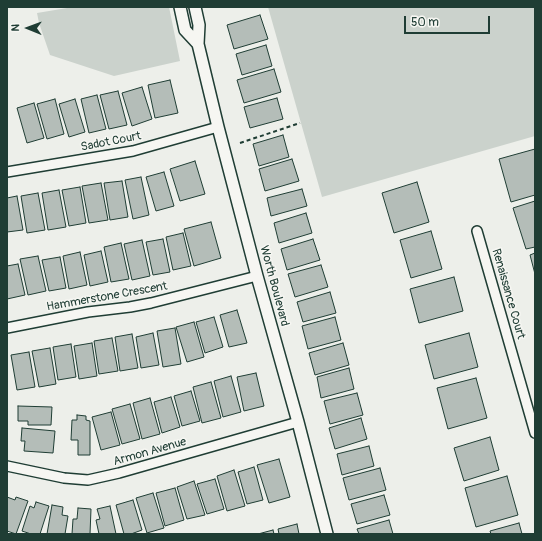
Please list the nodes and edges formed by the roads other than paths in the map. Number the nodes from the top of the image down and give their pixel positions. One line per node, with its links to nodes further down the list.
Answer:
1 (180, 7): 3 (street, Worth Boulevard)
2 (196, 7): 3 (street, Worth Boulevard)
3 (198, 44): 4 (street, Worth Boulevard)
4 (218, 127): 5 (street, Sadot Court); 7 (street, Worth Boulevard)
5 (7, 172)
6 (477, 231): 10 (street, Renaissance Court)
7 (257, 276): 8 (street, Hammerstone Crescent); 9 (street, Worth Boulevard)
8 (7, 328)
9 (298, 422): 11 (street, Armon Avenue); 12 (street, Worth Boulevard)
10 (535, 433)
11 (7, 466)
12 (327, 534)

